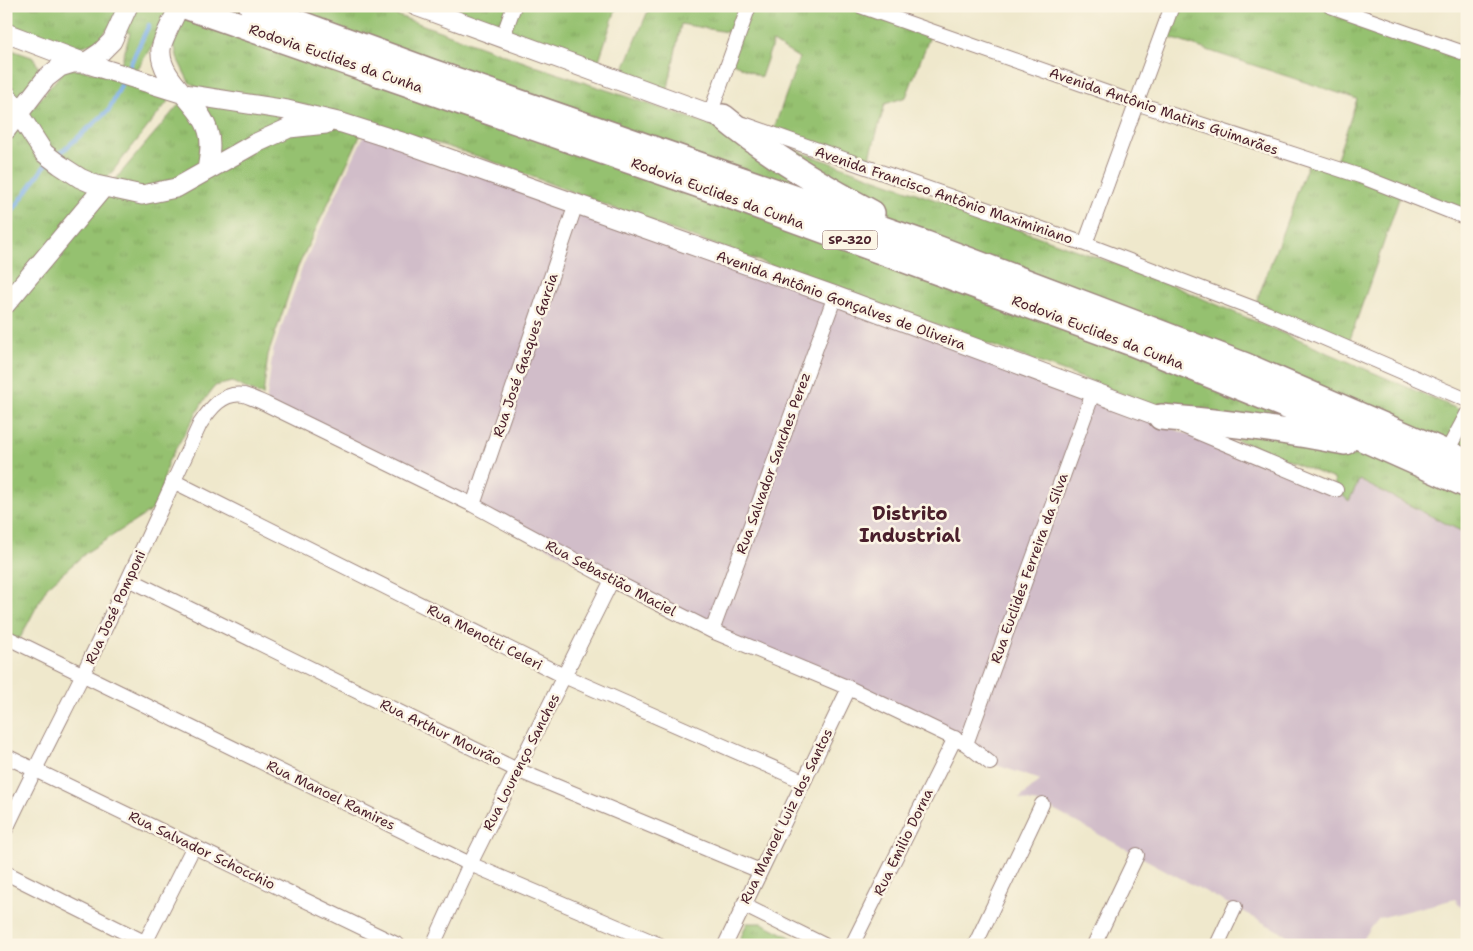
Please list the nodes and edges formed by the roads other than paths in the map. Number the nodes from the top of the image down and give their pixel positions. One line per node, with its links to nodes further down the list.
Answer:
1 (128, 6): 14 (main road)
2 (179, 6): 16 (main road)
3 (185, 6): 35 (highway, Rodovia Euclides da Cunha / SP-320)
4 (252, 6): 26 (highway, Rodovia Euclides da Cunha / SP-320)
5 (416, 6): 12 (main road, Avenida Francisco Antônio Maximiniano)
6 (514, 6): 12 (street)
7 (749, 6): 19 (street)
8 (860, 6): 17 (street, Avenida Antônio Matins Guimarães)
9 (1172, 6): 17 (street)
10 (1330, 6): 13 (street)
11 (6, 33): 14 (main road, Avenida Antônio Gonçalves de Oliveira)
12 (502, 39): 19 (main road, Avenida Francisco Antônio Maximiniano)
13 (1467, 54)
14 (85, 63): 16 (main road, Avenida Antônio Gonçalves de Oliveira); 18 (main road)
15 (6, 94): 18 (main road, Avenida Antônio Gonçalves de Oliveira)
16 (184, 94): 20 (main road, Avenida Antônio Gonçalves de Oliveira); 22 (main road)
17 (1136, 103): 25 (street, Avenida Antônio Matins Guimarães); 27 (street)
18 (20, 114): 21 (main road); 23 (main road, Avenida Antônio Gonçalves de Oliveira)
19 (717, 115): 26 (highway); 27 (street, Avenida Francisco Antônio Maximiniano)
20 (342, 123): 22 (main road, Avenida Antônio Gonçalves de Oliveira); 24 (main road, Avenida Antônio Gonçalves de Oliveira)
21 (6, 130)
22 (207, 170): 23 (main road, Avenida Antônio Gonçalves de Oliveira)
23 (104, 187): 29 (main road)
24 (576, 204): 28 (main road, Avenida Antônio Gonçalves de Oliveira); 40 (street, Rua José Gasques Garcia)
25 (1467, 218)
26 (926, 244): 36 (highway, Rodovia Euclides da Cunha / SP-320)
27 (1085, 244): 32 (street, Avenida Francisco Antônio Maximiniano)
28 (835, 296): 30 (main road, Avenida Antônio Gonçalves de Oliveira); 43 (street, Rua Salvador Sanches Perez)
29 (6, 304)
30 (1093, 393): 34 (main road, Avenida Antônio Gonçalves de Oliveira); 48 (street, Rua Euclides Ferreira da Silva)
31 (232, 395): 37 (street, Rua José Pomponi); 40 (street, Rua Sebastião Maciel)
32 (1467, 400)
33 (1467, 414): 36 (street)
34 (1161, 417): 35 (highway); 39 (street, Avenida Antônio Gonçalves de Oliveira)
35 (1395, 452): 38 (highway, Rodovia Euclides da Cunha / SP-320)
36 (1456, 458)
37 (173, 481): 41 (street, Rua José Pomponi); 46 (street, Rua Menotti Celeri)
38 (1467, 485)
39 (1336, 490)
40 (473, 505): 42 (street, Rua Sebastião Maciel)
41 (129, 579): 45 (street, Rua José Pomponi); 52 (street, Rua Arthur Mourão)
42 (612, 580): 43 (street, Rua Sebastião Maciel); 46 (street, Rua Lourenço Sanches)
43 (712, 631): 47 (street, Rua Sebastião Maciel)
44 (6, 636): 45 (street, Rua Manoel Ramires)
45 (83, 674): 51 (street, Rua José Pomponi); 58 (street, Rua Manoel Ramires)
46 (564, 676): 52 (street, Rua Lourenço Sanches); 53 (street, Rua Menotti Celeri)
47 (849, 688): 48 (street, Rua Sebastião Maciel); 53 (street, Rua Manoel Luiz dos Santos)
48 (960, 741): 50 (street, Rua Sebastião Maciel); 69 (street, Rua Emilio Dorna)
49 (6, 756): 51 (street, Rua Salvador Schocchio)
50 (990, 763)
51 (34, 769): 55 (street, Rua José Pomponi); 56 (street, Rua Salvador Schocchio)
52 (516, 770): 58 (street, Rua Lourenço Sanches); 59 (street, Rua Arthur Mourão)
53 (802, 781): 59 (street, Rua Manoel Luiz dos Santos)
54 (1042, 804): 70 (street)
55 (6, 829)
56 (194, 846): 63 (street); 64 (street, Rua Salvador Schocchio)
57 (1137, 855): 71 (street)
58 (470, 864): 65 (street, Rua Lourenço Sanches); 66 (street, Rua Manoel Ramires)
59 (760, 871): 61 (street, Rua Manoel Luiz dos Santos)
60 (6, 873): 63 (street)
61 (743, 905): 67 (street, Rua Manoel Luiz dos Santos); 68 (street)
62 (1236, 907): 72 (street)
63 (146, 944)
64 (398, 945)
65 (433, 945)
66 (660, 945)
67 (725, 945)
68 (824, 945)
69 (852, 945)
70 (975, 945)
71 (1094, 945)
72 (1218, 945)

